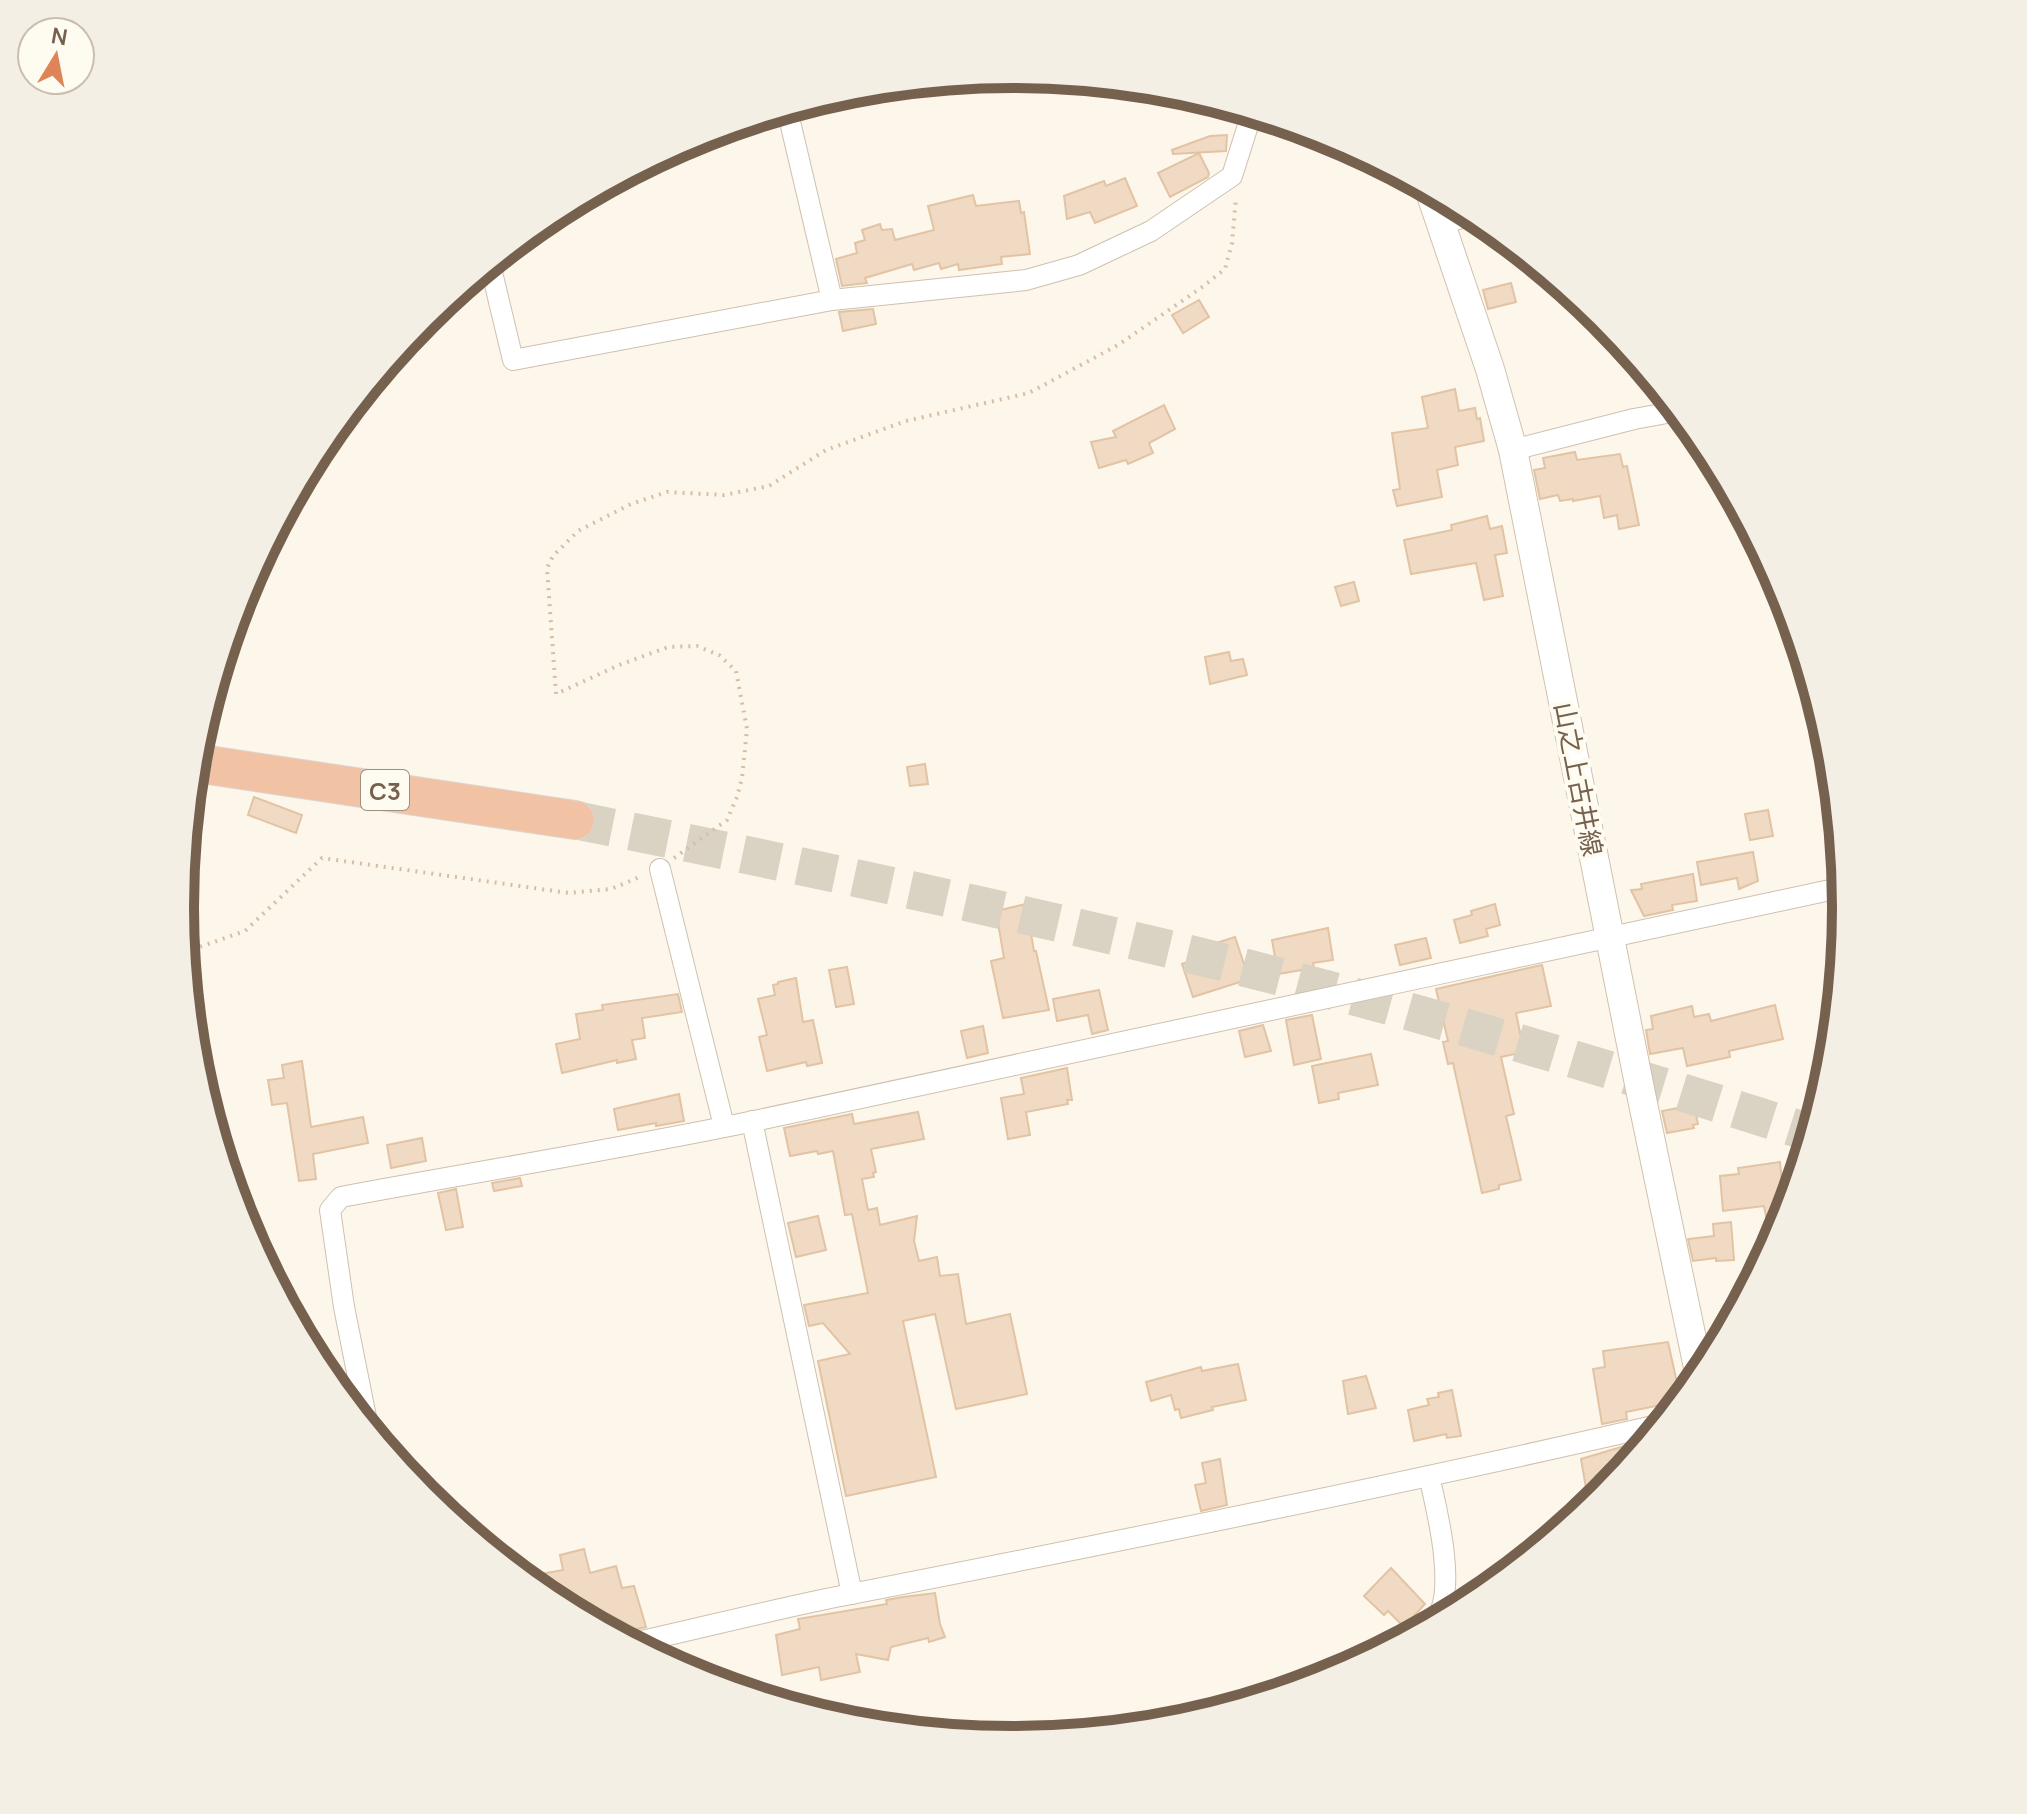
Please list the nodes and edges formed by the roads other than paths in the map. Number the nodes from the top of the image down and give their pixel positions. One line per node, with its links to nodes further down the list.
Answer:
1 (789, 120): 7 (street)
2 (1249, 123): 7 (street)
3 (1435, 205): 5 (main road, 山之上古井線)
4 (1458, 219): 5 (street)
5 (1442, 224): 9 (main road, 山之上古井線)
6 (493, 275): 7 (street)
7 (832, 300)
8 (1667, 413): 9 (street)
9 (1513, 450): 14 (main road, 山之上古井線)
10 (207, 765): 11 (highway, C3)
11 (575, 820)
12 (660, 869): 16 (street)
13 (1832, 890): 14 (street)
14 (1611, 936): 15 (street); 17 (main road, 山之上古井線)
15 (752, 1121): 16 (street); 21 (street)
16 (724, 1126): 18 (street)
17 (1696, 1358)
18 (364, 1406)
19 (1645, 1428): 20 (street)
20 (1429, 1476): 21 (street); 22 (street)
21 (852, 1594): 23 (street)
22 (1443, 1604)
23 (647, 1640)

